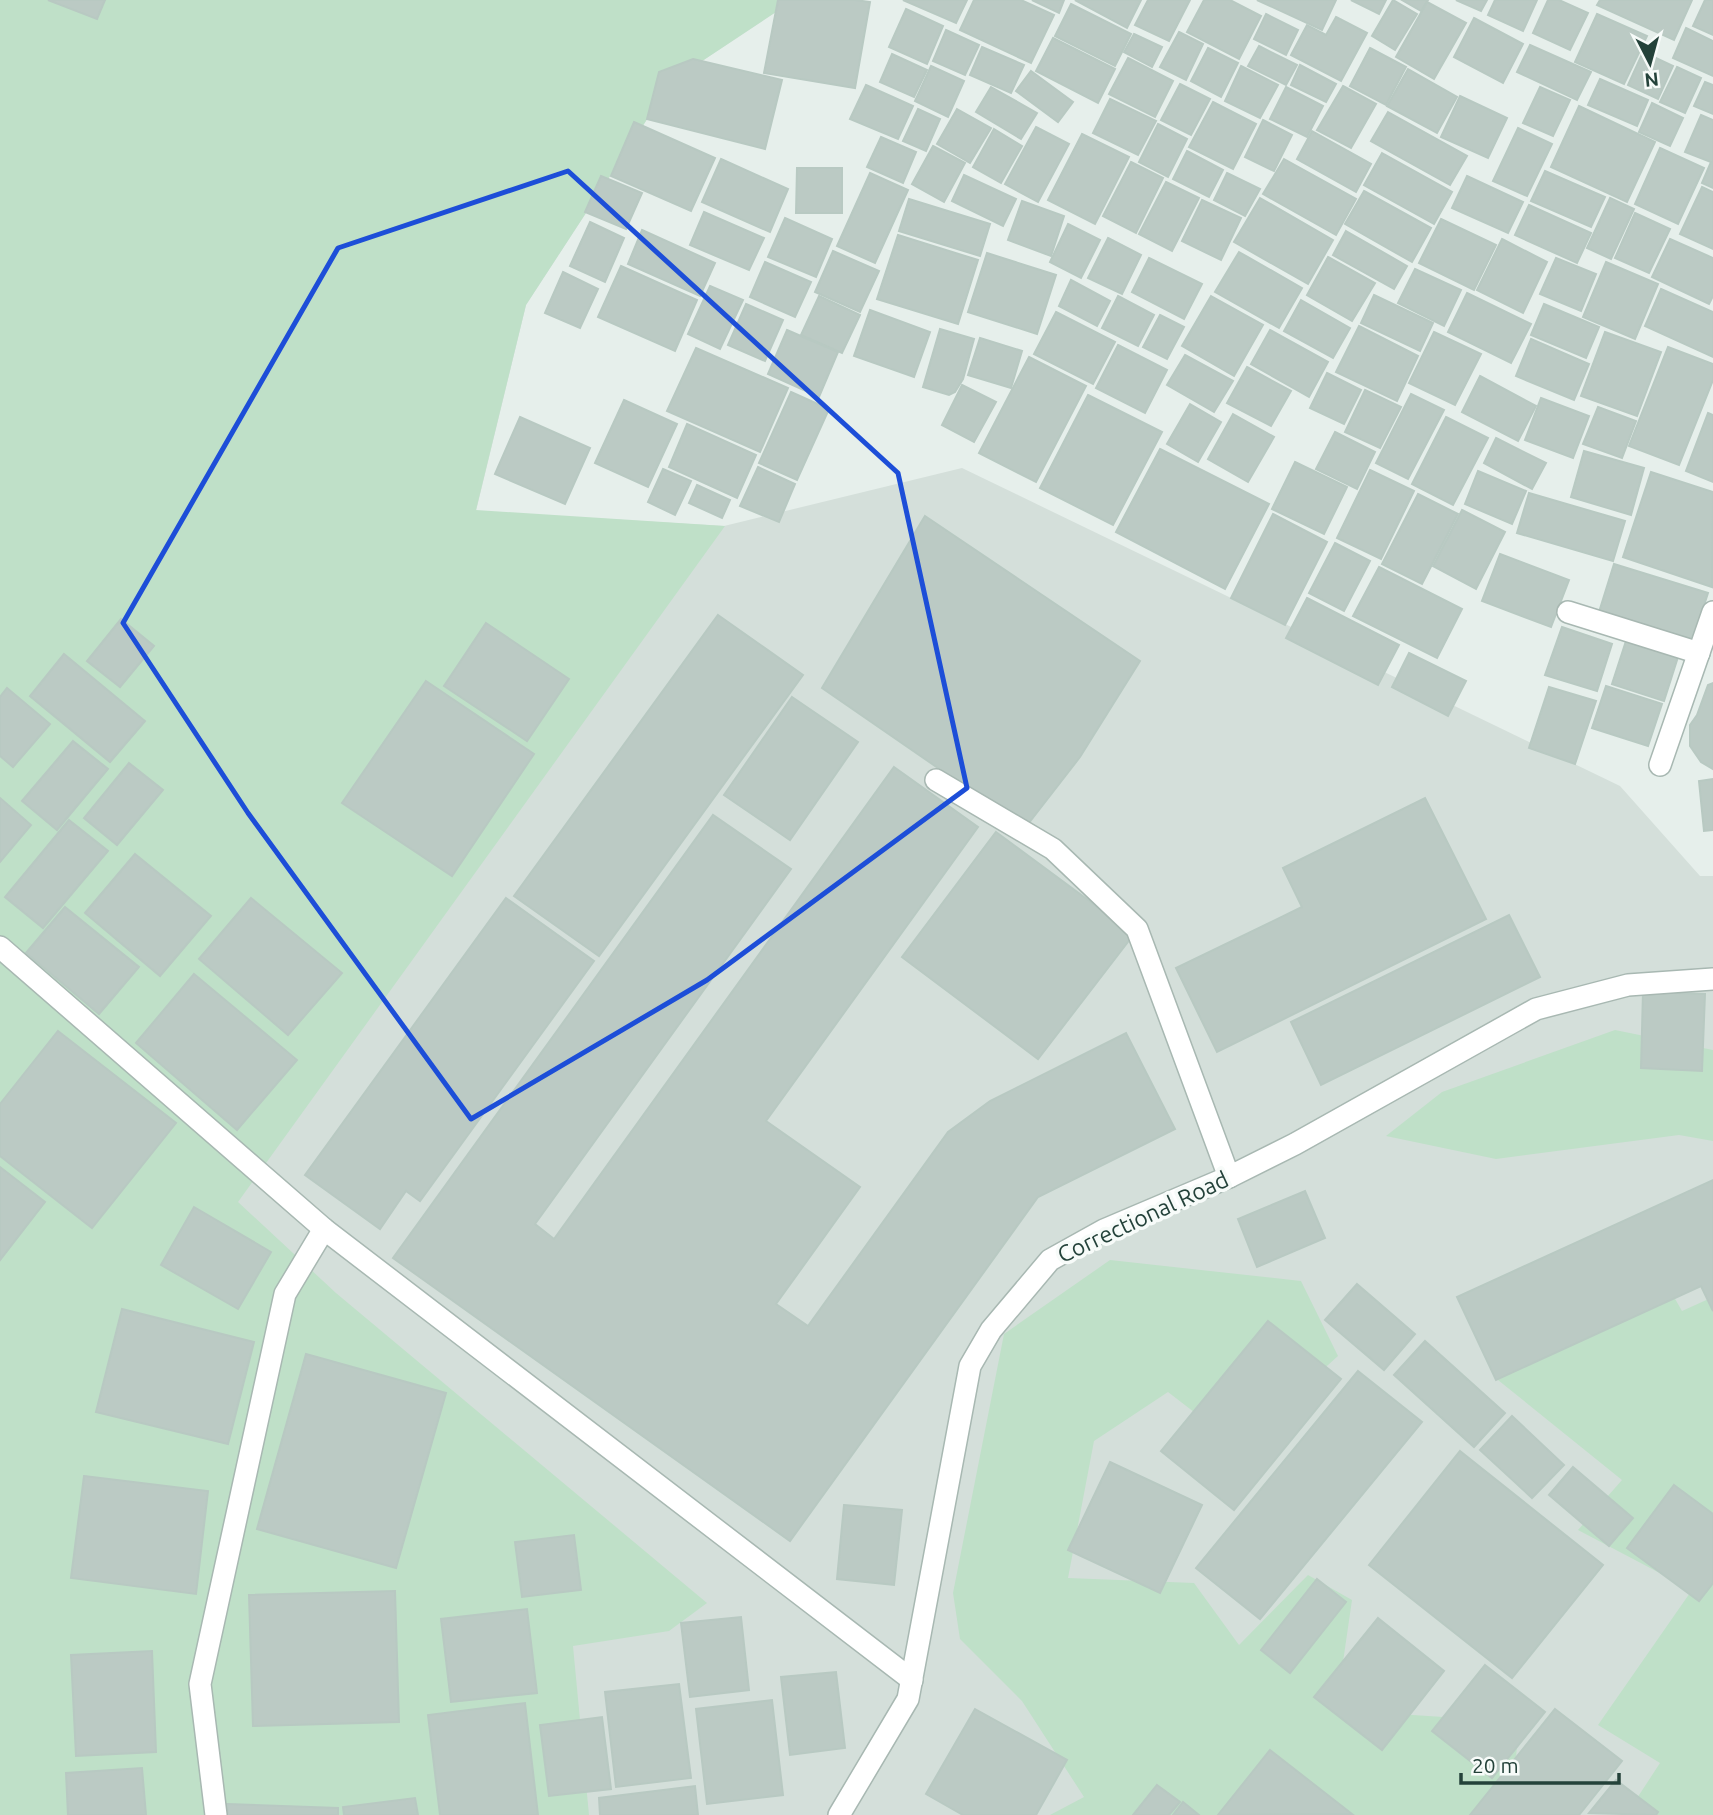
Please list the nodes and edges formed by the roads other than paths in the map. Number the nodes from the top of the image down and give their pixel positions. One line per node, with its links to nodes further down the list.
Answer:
1 (1568, 612): 3 (street)
2 (1713, 612): 3 (street)
3 (1699, 653): 4 (street)
4 (1660, 765)
5 (936, 780): 8 (street)
6 (0, 947): 9 (street)
7 (1713, 979): 8 (street, Correctional Road)
8 (1229, 1177): 10 (street, Correctional Road)
9 (324, 1230): 10 (street); 11 (street)
10 (912, 1679): 12 (street, Correctional Road)
11 (216, 1815)
12 (839, 1815)

